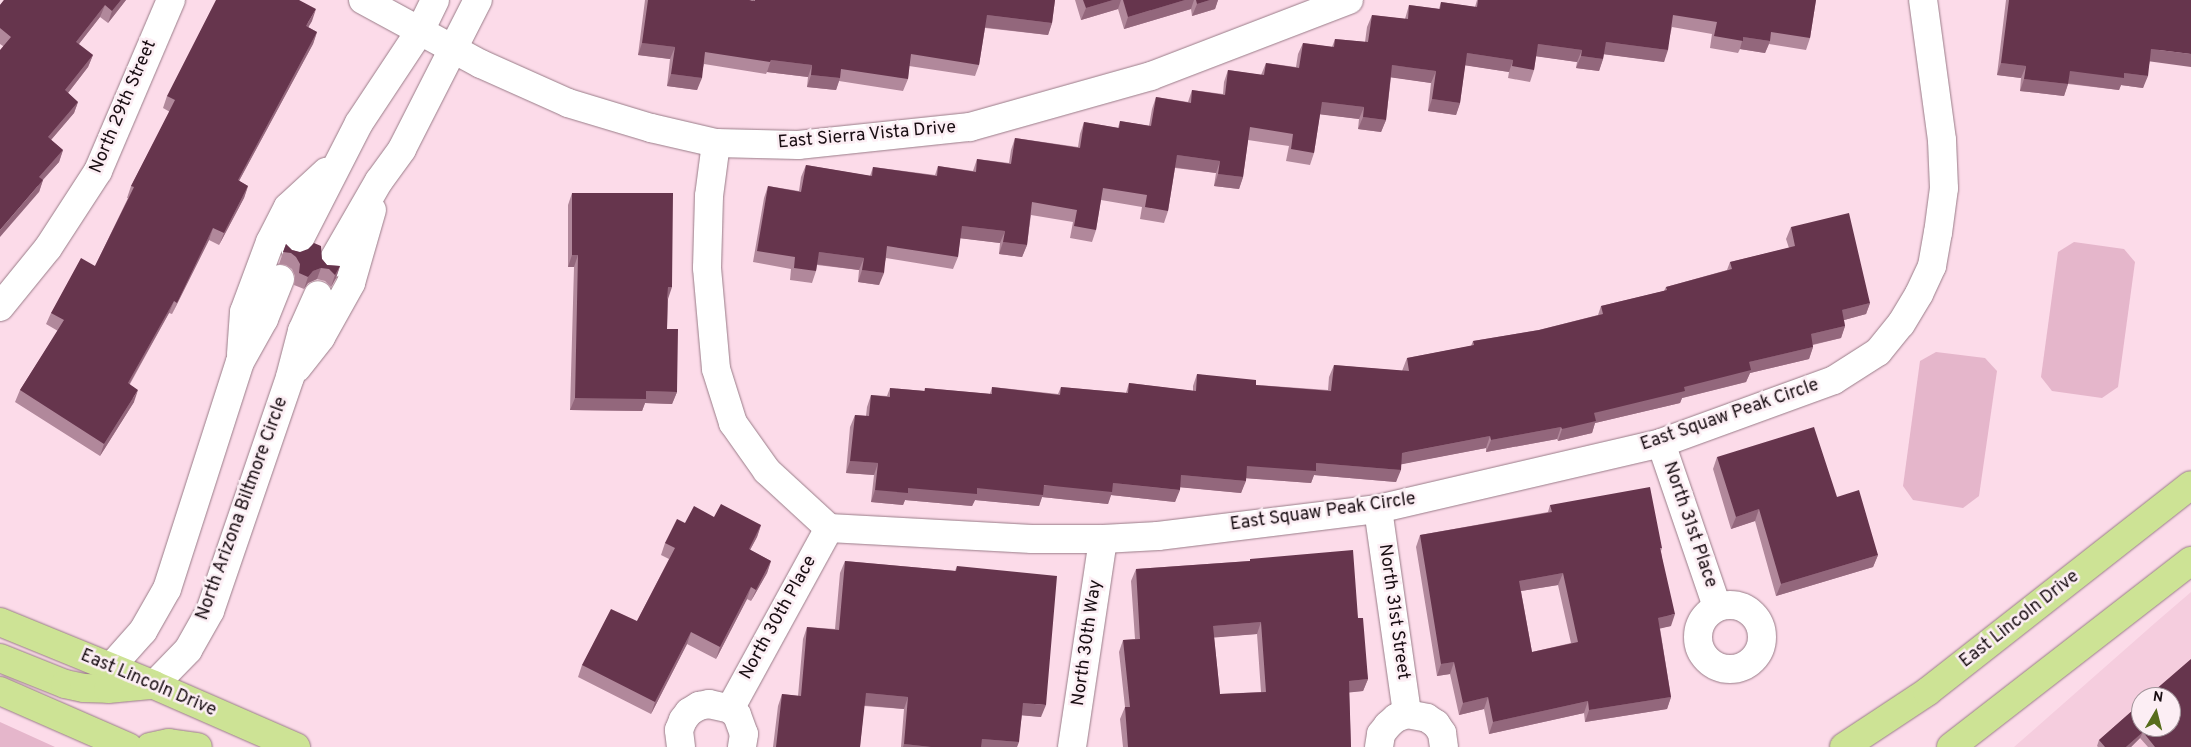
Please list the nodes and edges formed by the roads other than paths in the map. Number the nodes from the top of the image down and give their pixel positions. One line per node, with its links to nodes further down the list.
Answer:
1 (171, 0): 16 (street, North 29th Street)
2 (363, 0): 7 (street, East Sierra Vista Drive)
3 (435, 0): 7 (street)
4 (478, 0): 8 (street, North Arizona Biltmore Circle)
5 (1349, 0): 9 (street, East Sierra Vista Drive)
6 (1923, 0): 19 (street, East Squaw Peak Circle)
7 (420, 31): 8 (street, East Sierra Vista Drive); 10 (street)
8 (455, 49): 9 (street, East Sierra Vista Drive); 11 (street, North Arizona Biltmore Circle)
9 (716, 143): 22 (street)
10 (339, 159): 12 (street); 17 (street)
11 (379, 181): 13 (street, North Arizona Biltmore Circle); 18 (street, North Arizona Biltmore Circle)
12 (295, 248)
13 (331, 264)
14 (280, 279): 17 (street)
15 (318, 295): 18 (street, North Arizona Biltmore Circle)
16 (0, 307)
17 (240, 362): 28 (street)
18 (290, 377): 29 (street, North Arizona Biltmore Circle)
19 (1661, 443): 21 (street, East Squaw Peak Circle); 25 (street, North 31st Place)
20 (2191, 486): 42 (main road, East Lincoln Drive)
21 (1378, 509): 23 (street, East Squaw Peak Circle); 32 (street, North 31st Street)
22 (829, 528): 23 (street, East Squaw Peak Circle); 31 (street, North 30th Place)
23 (1103, 539): 39 (street, North 30th Way)
24 (2191, 561): 43 (main road)
25 (1717, 607)
26 (0, 622): 28 (main road, East Lincoln Drive)
27 (0, 658): 29 (main road)
28 (110, 668): 29 (main road, East Lincoln Drive)
29 (154, 685): 36 (main road, East Lincoln Drive)
30 (0, 691): 33 (main road)
31 (730, 709): 37 (street); 38 (street)
32 (1407, 714): 40 (street); 41 (street)
33 (128, 747)
34 (150, 747): 35 (main road)
35 (198, 747)
36 (296, 747)
37 (681, 747)
38 (742, 747)
39 (1072, 747)
40 (1379, 747)
41 (1444, 747)
42 (1844, 747)
43 (1951, 747)

